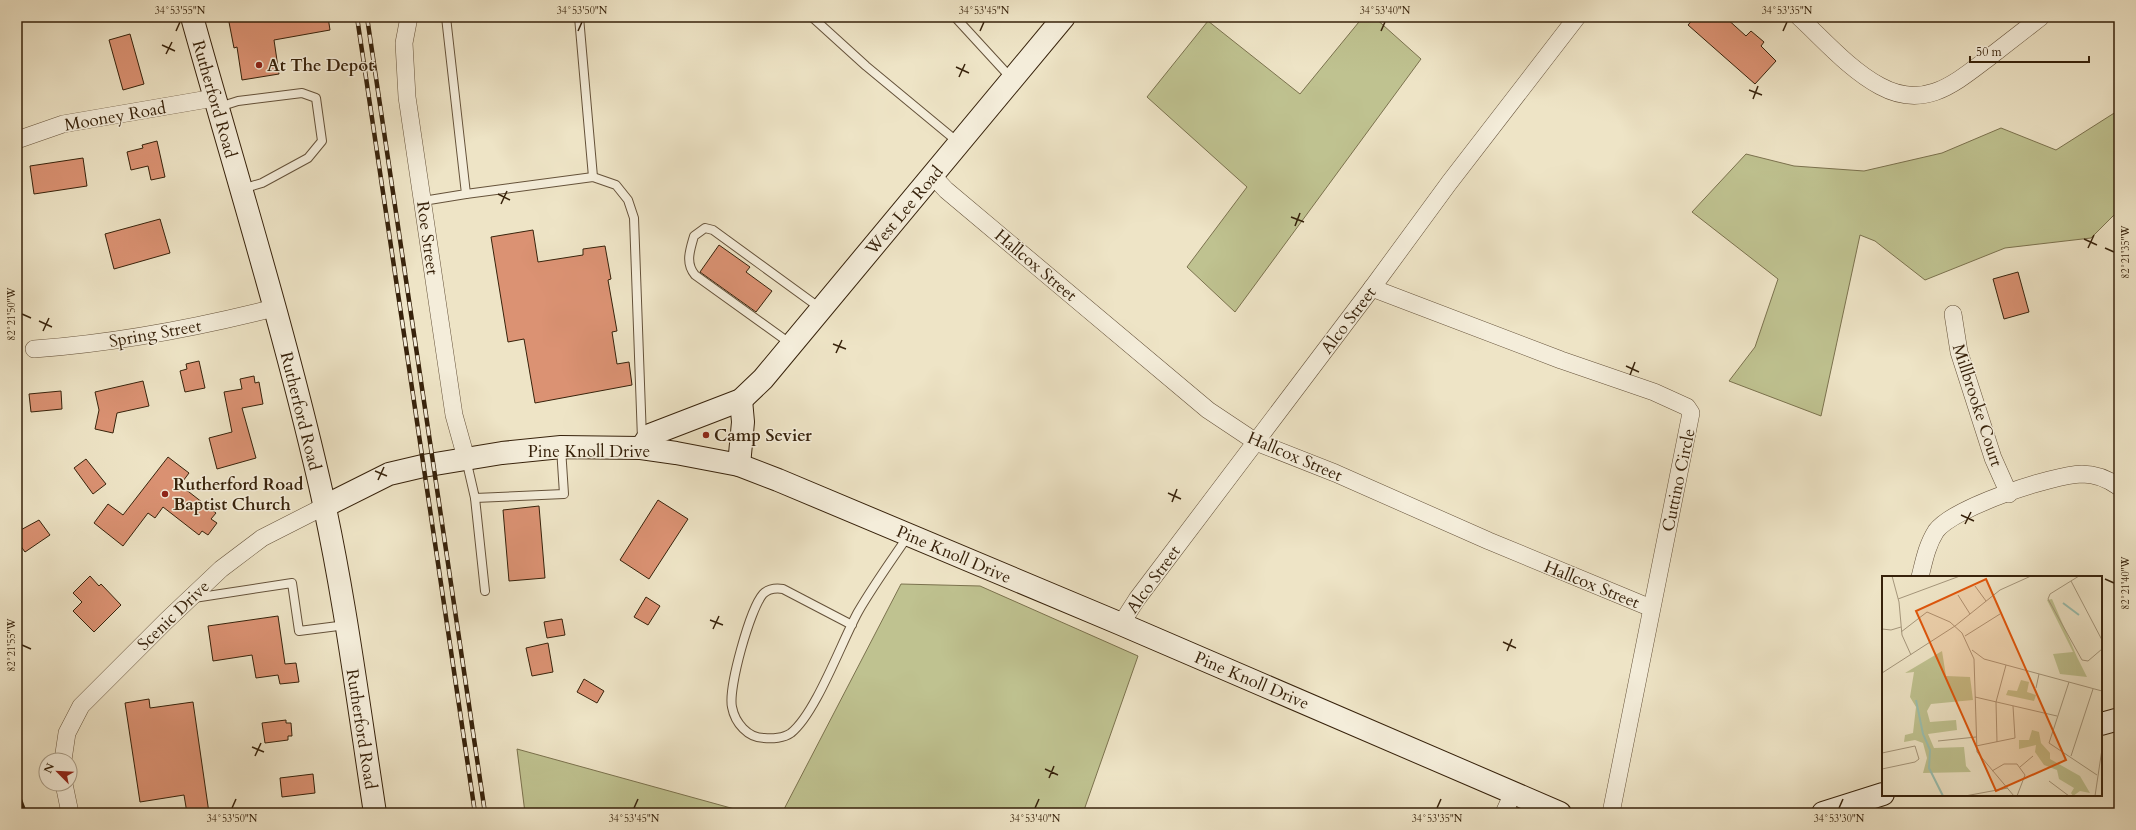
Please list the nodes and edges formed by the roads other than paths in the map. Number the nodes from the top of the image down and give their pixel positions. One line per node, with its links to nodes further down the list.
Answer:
1 (192, 17): 12 (street, Rutherford Road)
2 (409, 17): 19 (street, Roe Street)
3 (446, 17): 18 (lane)
4 (579, 17): 16 (lane)
5 (812, 17): 14 (lane)
6 (955, 17): 11 (lane)
7 (1064, 17): 11 (street, West Lee Road)
8 (1577, 17): 20 (street, Alco Street)
9 (1799, 17): 10 (street)
10 (2040, 17)
11 (1012, 80): 14 (street, West Lee Road)
12 (215, 103): 13 (street, Mooney Road); 17 (street, Rutherford Road); 17 (lane)
13 (17, 140)
14 (959, 144): 15 (street, West Lee Road)
15 (933, 176): 22 (street, West Lee Road); 27 (street, Hallcox Street)
16 (593, 177): 18 (lane); 29 (lane)
17 (241, 189): 21 (street, Rutherford Road)
18 (466, 194): 19 (lane)
19 (423, 201): 30 (street, Roe Street)
20 (1372, 288): 27 (street, Alco Street); 40 (street, Cuttino Circle)
21 (274, 308): 25 (street, Spring Street); 35 (street, Rutherford Road)
22 (822, 310): 24 (street, West Lee Road); 24 (lane)
23 (1954, 314): 33 (street, Millbrooke Court)
24 (793, 346): 26 (street, West Lee Road)
25 (34, 349)
26 (741, 400): 29 (street, West Lee Road); 31 (street)
27 (1256, 442): 40 (street, Hallcox Street); 42 (street, Alco Street)
28 (561, 448): 29 (street, Pine Knoll Drive); 30 (street, Pine Knoll Drive); 34 (lane)
29 (641, 448): 31 (street, Pine Knoll Drive)
30 (466, 458): 34 (lane); 35 (street, Pine Knoll Drive)
31 (739, 465): 36 (street, Pine Knoll Drive)
32 (2119, 487): 33 (street)
33 (2009, 494): 37 (street)
34 (475, 498): 38 (lane)
35 (325, 506): 39 (street, Scenic Drive); 41 (street, Rutherford Road)
36 (908, 535): 42 (street, Pine Knoll Drive); 43 (lane)
37 (1920, 576)
38 (485, 591)
39 (189, 598): 41 (lane); 46 (street, Scenic Drive)
40 (1651, 608): 54 (street, Cuttino Circle)
41 (346, 624): 51 (street, Rutherford Road)
42 (1121, 624): 48 (street, Pine Knoll Drive)
43 (852, 625): 43 (lane)
44 (2119, 719): 45 (street)
45 (2102, 724)
46 (64, 752)
47 (66, 792): 50 (street)
48 (1513, 793): 52 (street); 53 (street, Pine Knoll Drive)
49 (1882, 794): 55 (street)
50 (70, 813)
51 (374, 813)
52 (1504, 813)
53 (1560, 813)
54 (1611, 813)
55 (1823, 813)

